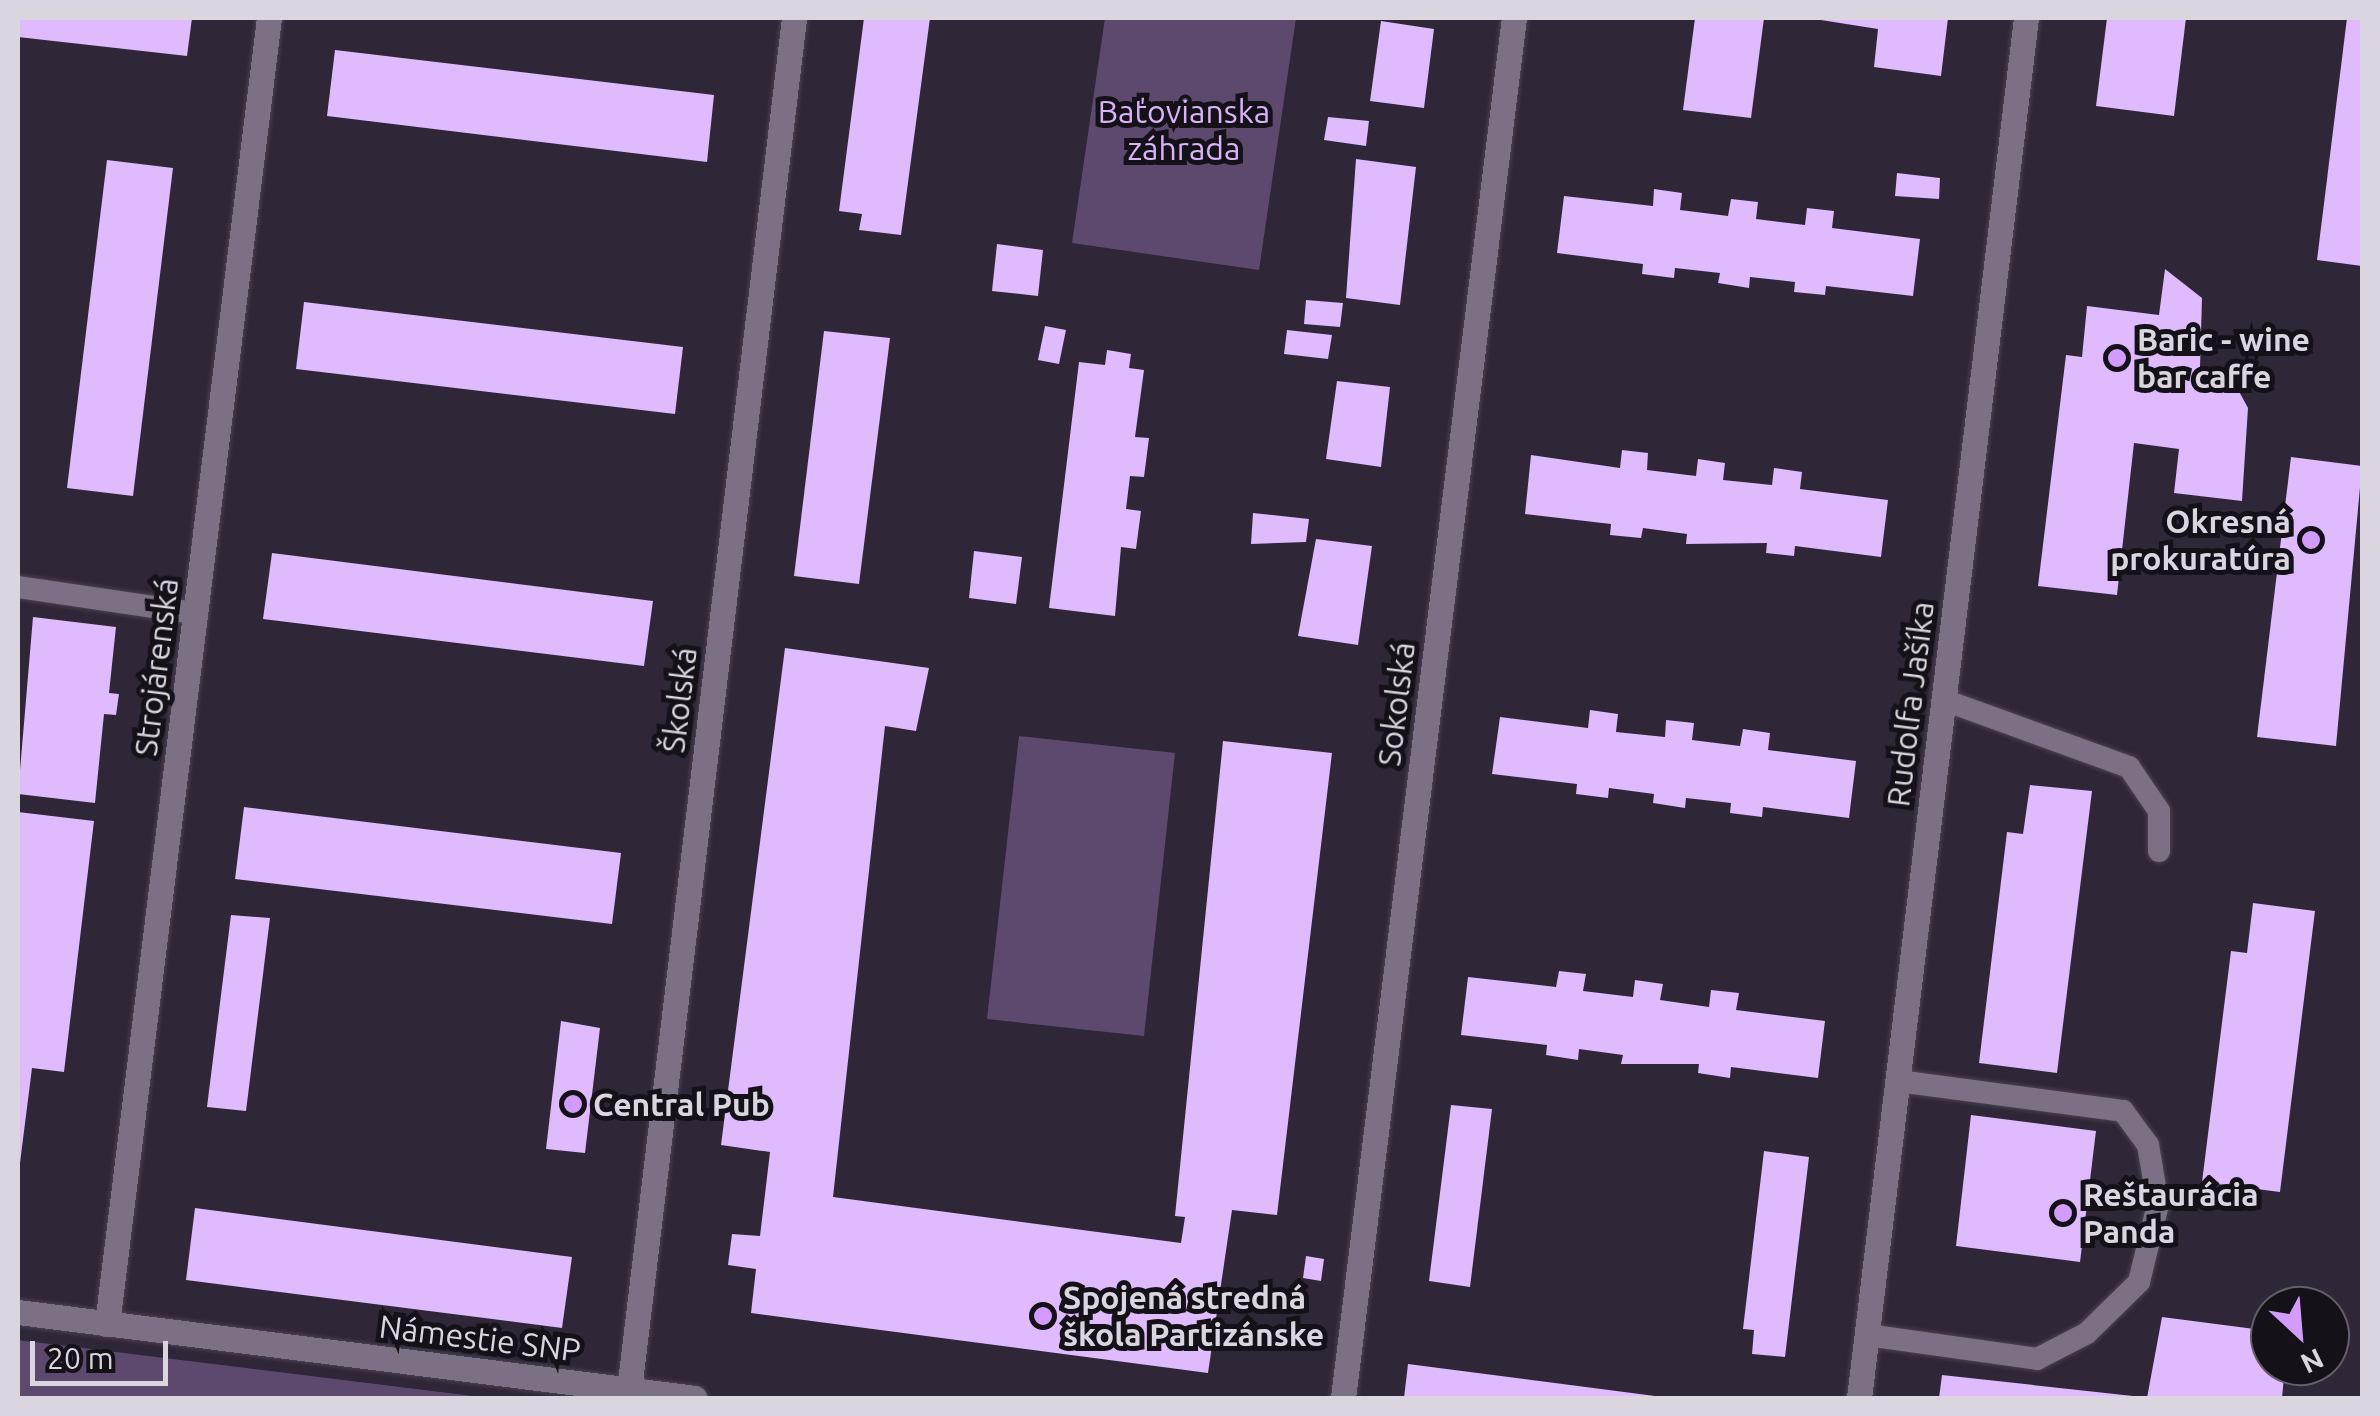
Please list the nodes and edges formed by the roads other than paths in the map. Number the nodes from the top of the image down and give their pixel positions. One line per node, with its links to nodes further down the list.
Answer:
1 (269, 18): 6 (street, Strojárenská)
2 (794, 18): 13 (street, Školská)
3 (1514, 18): 15 (street, Sokolská)
4 (2026, 18): 7 (street, Rudolfa Jašíka)
5 (18, 587): 6 (lane)
6 (196, 613): 11 (street, Strojárenská)
7 (1944, 700): 8 (lane); 9 (street, Rudolfa Jašíka)
8 (2159, 851)
9 (1898, 1082): 12 (street, Rudolfa Jašíka); 12 (lane)
10 (18, 1312): 11 (street, Námestie SNP)
11 (107, 1324): 13 (street, Námestie SNP)
12 (1867, 1335): 16 (street, Rudolfa Jašíka)
13 (629, 1390): 14 (street, Námestie SNP)
14 (696, 1398)
15 (1342, 1398)
16 (1859, 1398)

